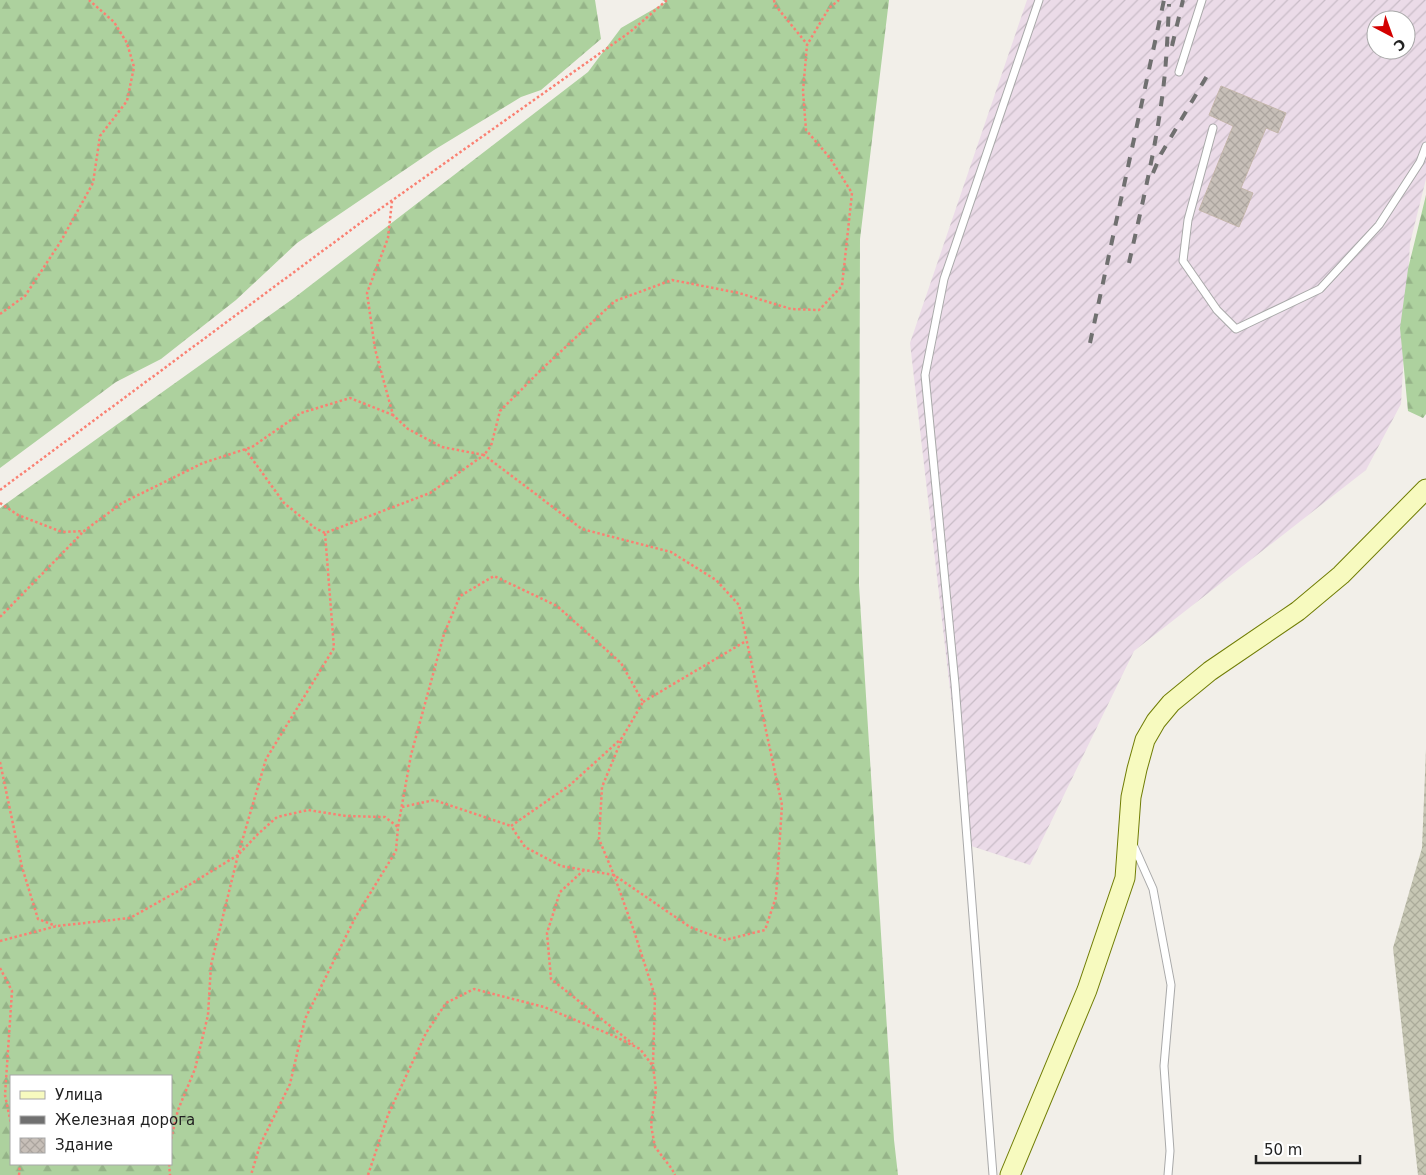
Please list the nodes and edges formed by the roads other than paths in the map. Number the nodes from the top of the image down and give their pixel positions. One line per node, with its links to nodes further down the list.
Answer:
1 (1039, 0): 8 (lane)
2 (1202, 0): 3 (lane)
3 (1179, 72)
4 (1213, 128): 5 (lane)
5 (1426, 146)
6 (1426, 489): 7 (street)
7 (1130, 836): 9 (street); 10 (lane)
8 (994, 1175)
9 (1010, 1175)
10 (1168, 1175)

